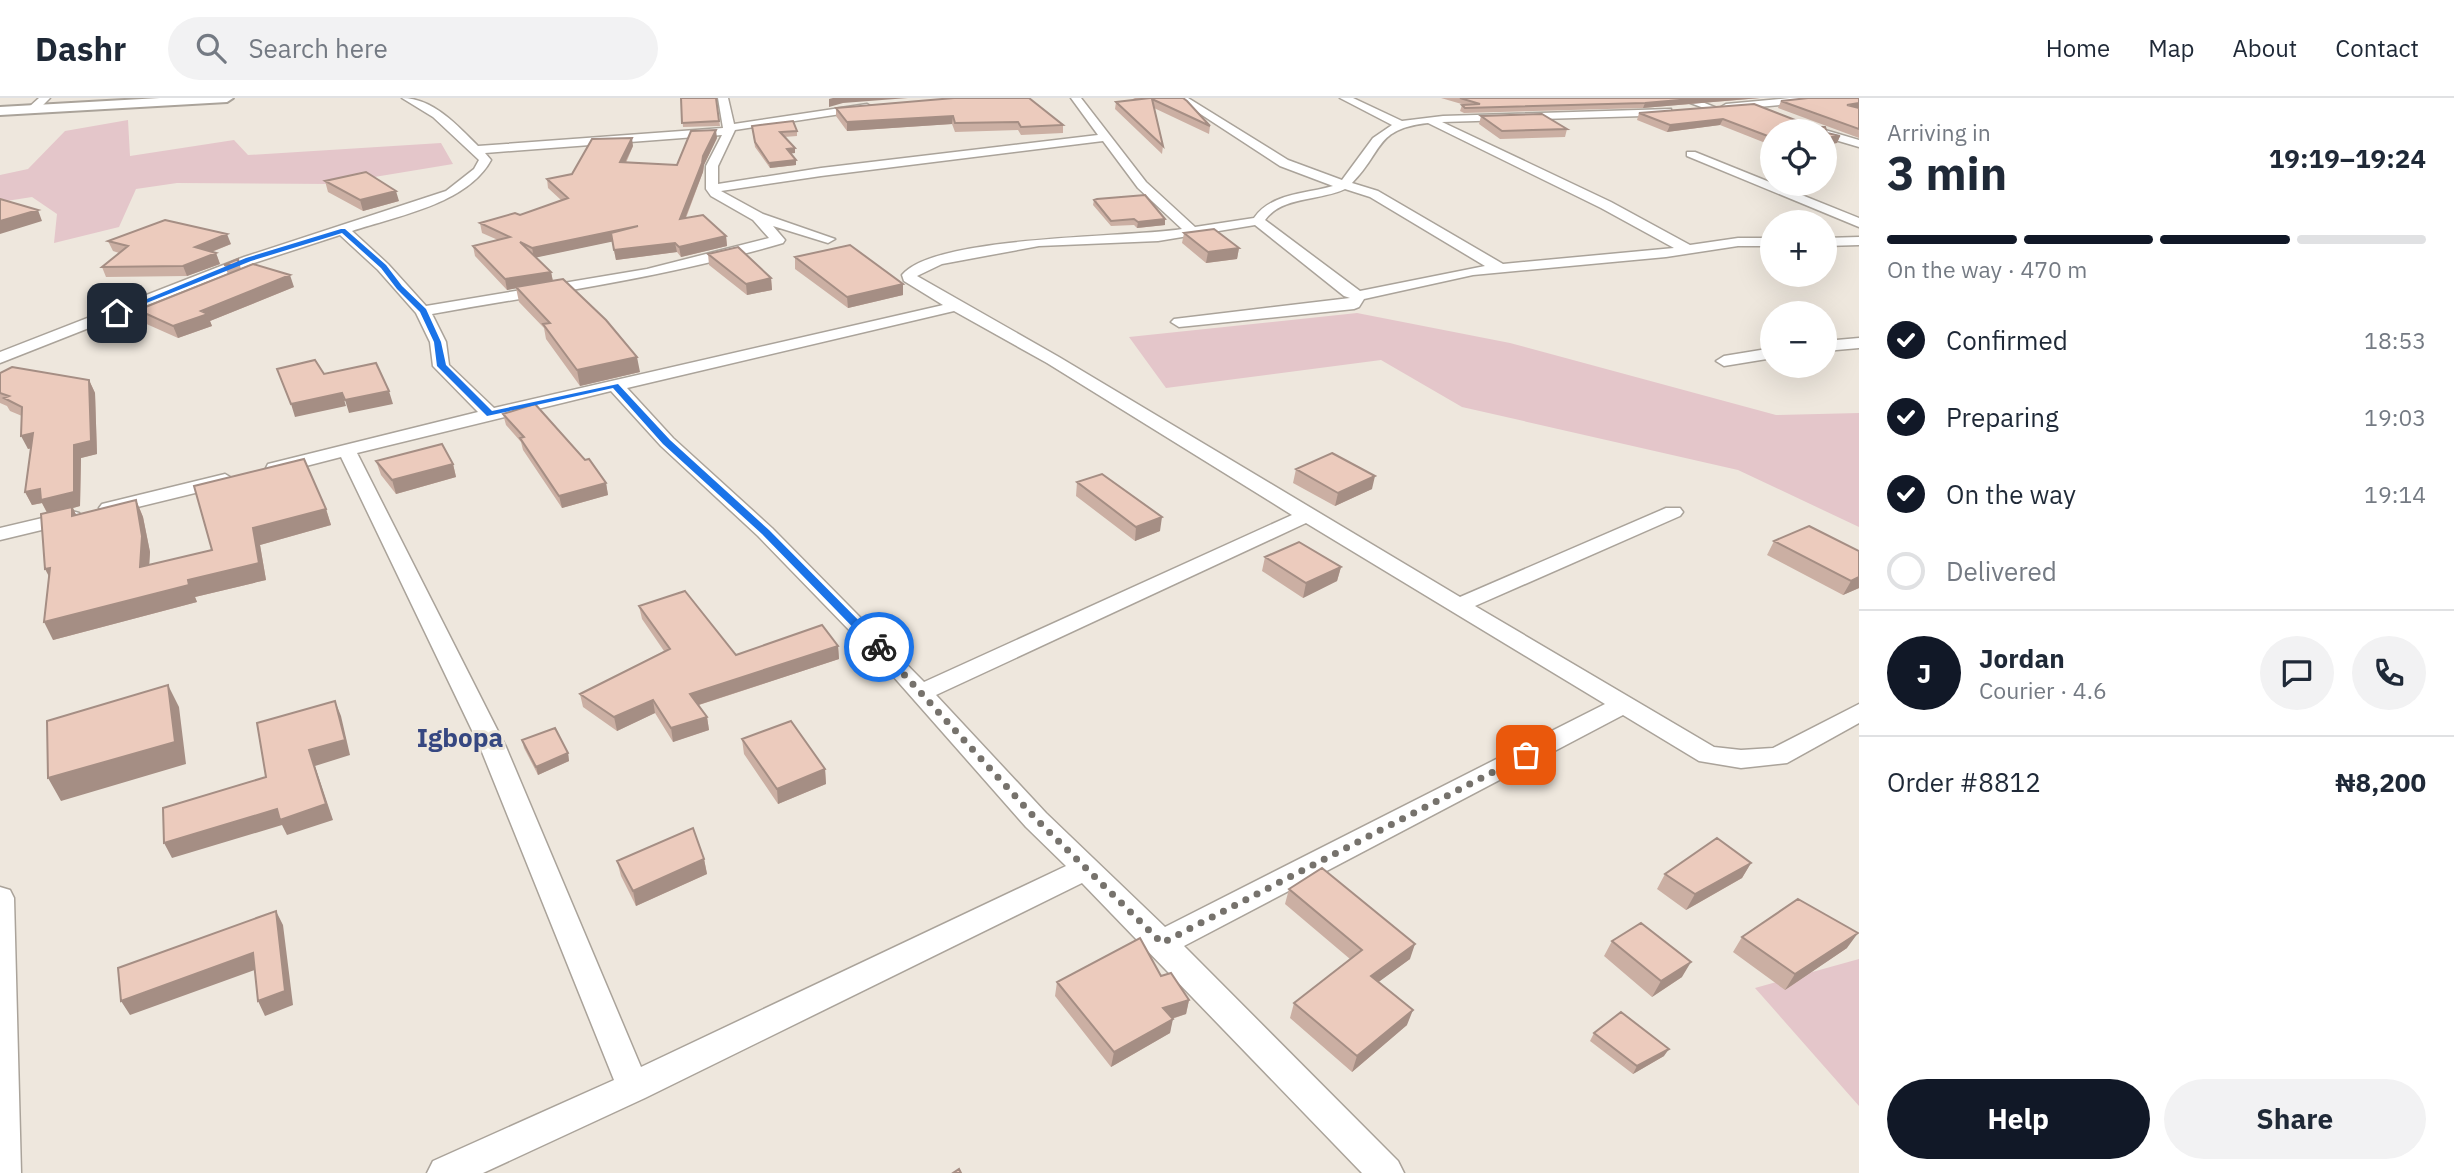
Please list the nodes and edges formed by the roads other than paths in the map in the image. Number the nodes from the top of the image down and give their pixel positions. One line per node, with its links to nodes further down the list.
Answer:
1 (45, 98): 14 (street)
2 (228, 98): 14 (street)
3 (412, 98): 24 (street)
4 (723, 98): 20 (street)
5 (1076, 98): 21 (street)
6 (1181, 98): 26 (street)
7 (1345, 98): 19 (street)
8 (1682, 98): 13 (street)
9 (1824, 98): 12 (street)
10 (1522, 103): 16 (street)
11 (884, 105): 20 (street)
12 (1751, 105): 13 (street); 17 (street)
13 (1712, 108): 16 (street)
14 (33, 109): 15 (street)
15 (0, 111)
16 (1546, 114): 18 (street)
17 (1774, 114)
18 (1430, 121): 19 (street); 37 (street)
19 (1401, 125): 26 (street)
20 (729, 130): 24 (street); 27 (street)
21 (1106, 137): 27 (street); 32 (street)
22 (1837, 137): 23 (street)
23 (1859, 144)
24 (474, 150): 31 (street)
25 (1691, 154): 30 (street)
26 (1344, 185): 29 (street); 38 (street)
27 (712, 189): 28 (street)
28 (758, 217): 33 (street); 41 (street)
29 (1258, 221): 32 (street); 39 (street)
30 (1859, 223)
31 (343, 230): 41 (street); 46 (street)
32 (1192, 232): 40 (street)
33 (828, 239)
34 (1859, 241): 36 (street)
35 (1760, 242): 37 (street)
36 (1837, 242)
37 (1685, 248): 38 (street)
38 (1498, 267): 39 (street)
39 (1359, 296): 42 (street)
40 (956, 306): 48 (street); 52 (street)
41 (424, 311): 49 (street)
42 (1179, 321)
43 (1859, 343): 44 (street)
44 (1837, 344)
45 (1760, 355): 47 (street)
46 (0, 358)
47 (1724, 361)
48 (615, 385): 49 (street); 55 (street)
49 (490, 414): 50 (street)
50 (346, 451): 53 (street); 61 (street)
51 (1673, 512): 54 (street)
52 (1307, 515): 54 (street); 55 (street)
53 (0, 534)
54 (1457, 606): 56 (street)
55 (922, 692): 58 (street)
56 (1623, 705): 57 (street); 60 (street)
57 (1859, 712)
58 (1085, 869): 60 (street); 61 (street)
59 (0, 898): 62 (street)
60 (1162, 943): 64 (street)
61 (633, 1087): 63 (street)
62 (3, 1173)
63 (446, 1173)
64 (1386, 1173)

